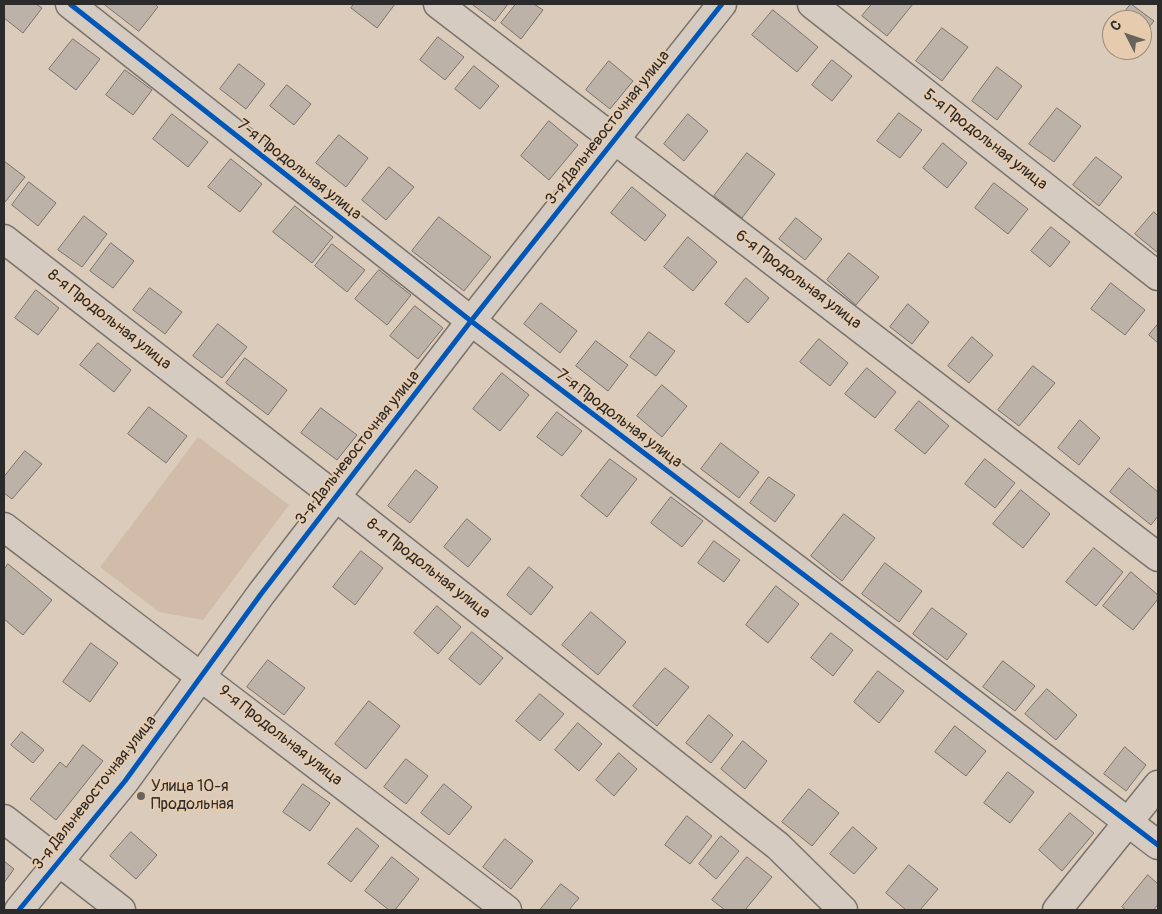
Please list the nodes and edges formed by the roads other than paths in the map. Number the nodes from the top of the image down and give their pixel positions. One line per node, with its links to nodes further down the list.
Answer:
1 (70, 4): 8 (street, 7-я Продольная улица)
2 (438, 4): 5 (street, 6-я Продольная улица)
3 (722, 4): 5 (street, 3-я Дальневосточная улица)
4 (812, 4): 7 (street, 5-я Продольная улица)
5 (615, 140): 8 (street, 3-я Дальневосточная улица); 11 (street, 6-я Продольная улица)
6 (4, 239): 9 (street, 8-я Продольная улица)
7 (1158, 276)
8 (471, 321): 9 (street, 3-я Дальневосточная улица); 15 (street, 7-я Продольная улица)
9 (336, 497): 12 (street, 3-я Дальневосточная улица); 21 (street, 8-я Продольная улица)
10 (4, 527): 12 (street, 9-я Продольная улица)
11 (1158, 557)
12 (200, 675): 17 (street, 3-я Дальневосточная улица); 20 (street, 9-я Продольная улица)
13 (1158, 784): 15 (street)
14 (4, 819): 17 (street)
15 (1129, 822): 16 (street, 7-я Продольная улица); 22 (street)
16 (1158, 845)
17 (58, 861): 18 (street, 3-я Дальневосточная улица); 19 (street)
18 (19, 910)
19 (121, 910)
20 (507, 910)
21 (843, 910)
22 (1057, 910)

